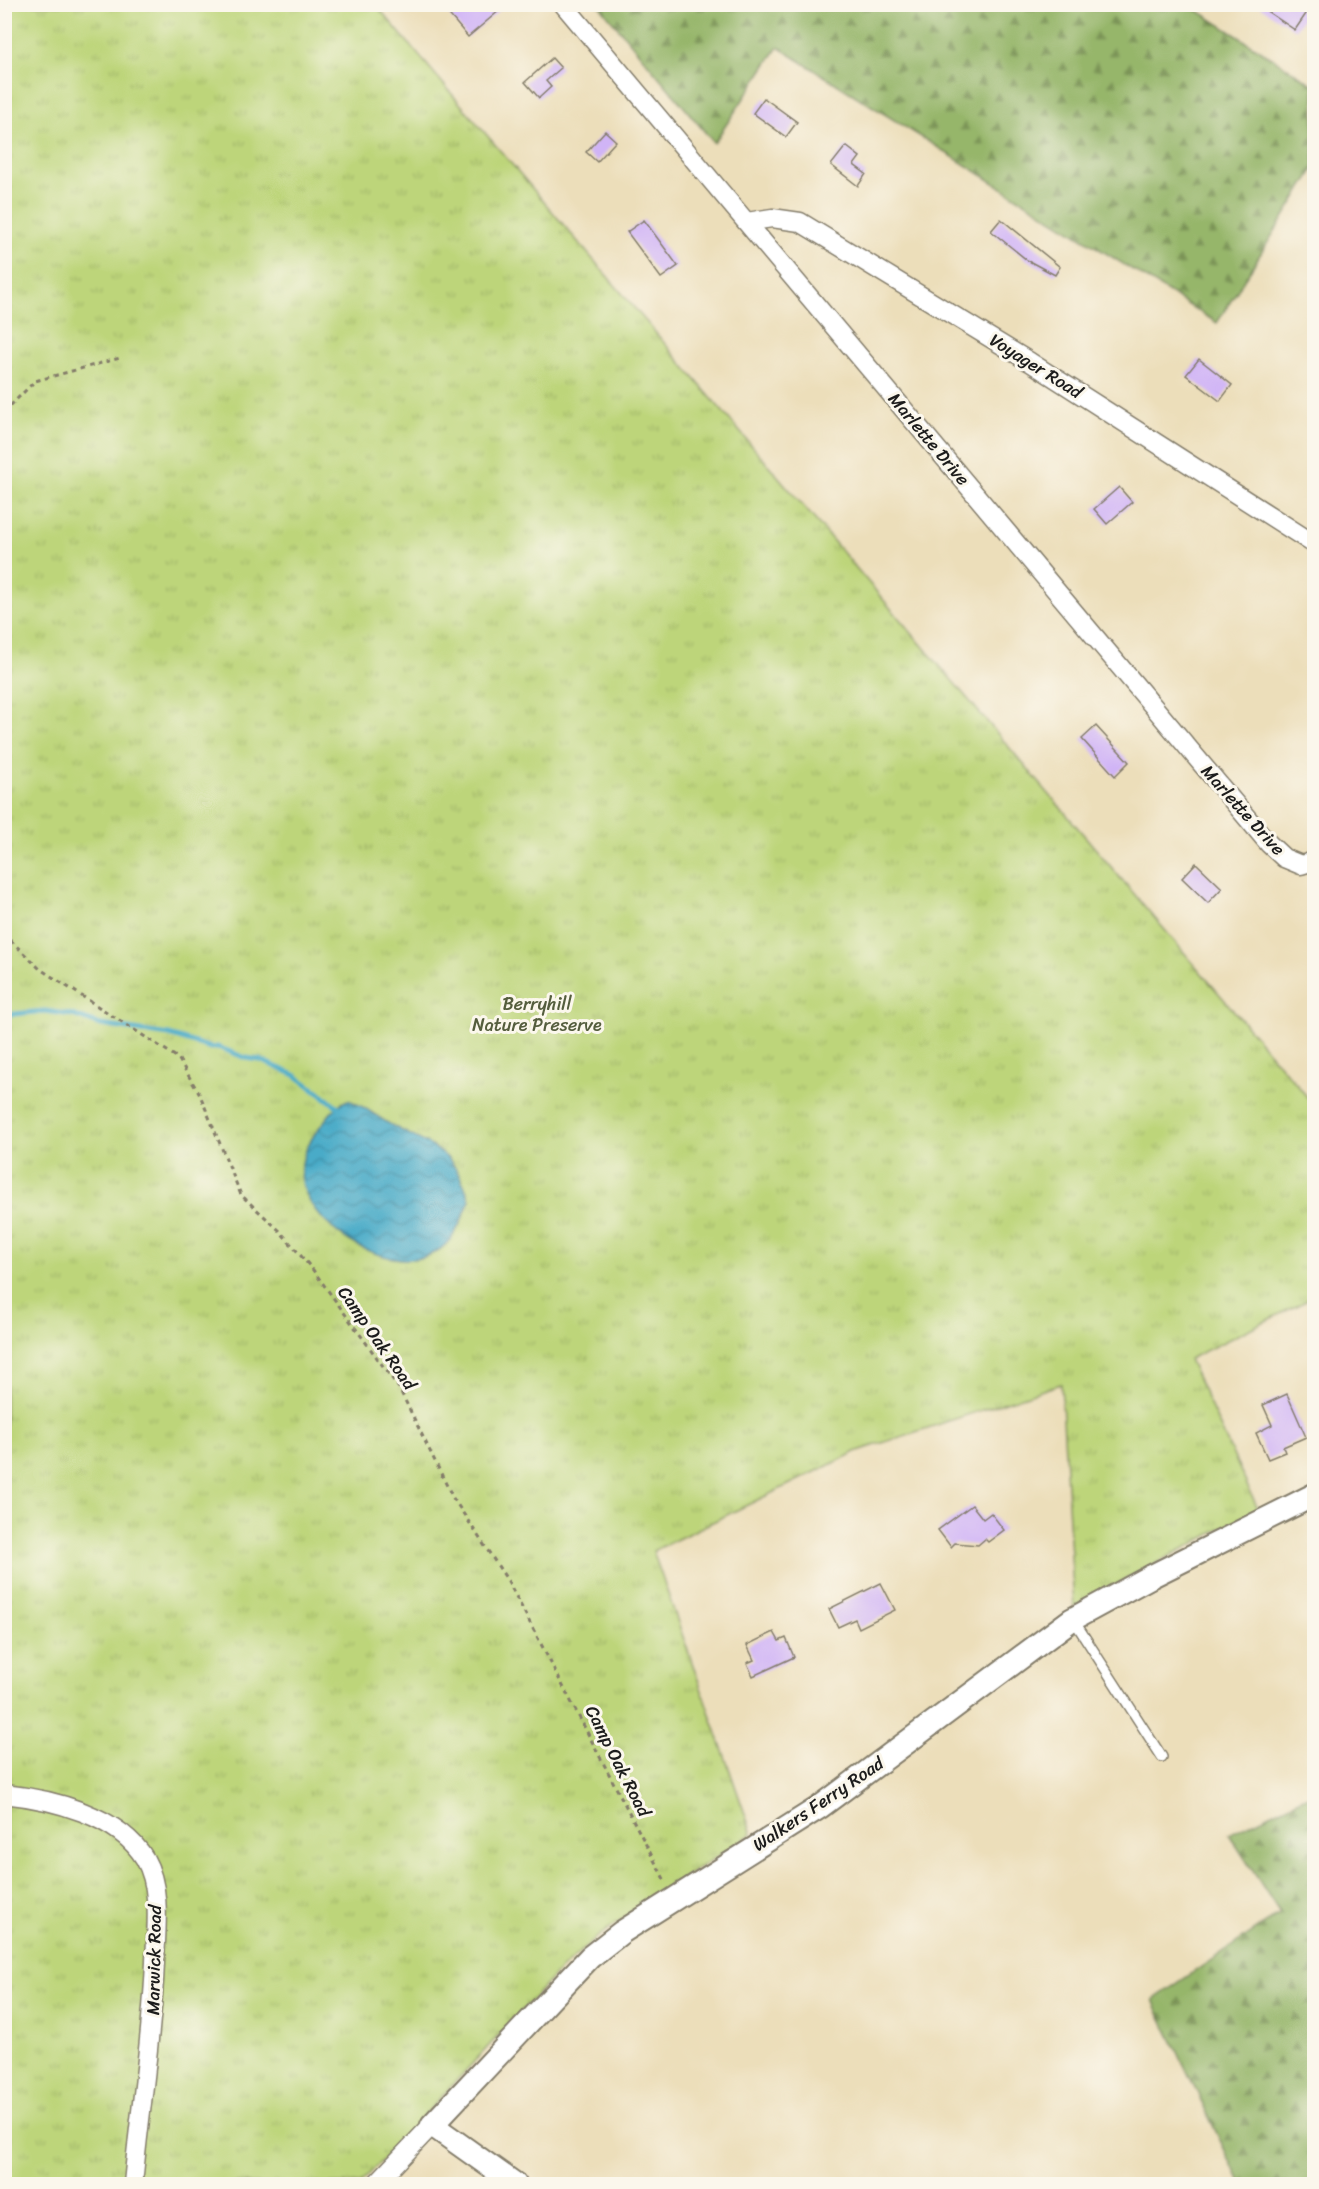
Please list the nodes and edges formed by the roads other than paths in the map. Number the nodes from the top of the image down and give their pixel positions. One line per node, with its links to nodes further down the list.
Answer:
1 (563, 4): 2 (street, Marlette Drive)
2 (747, 222): 3 (street, Voyager Road); 4 (street, Marlette Drive)
3 (1314, 544)
4 (1308, 863)
5 (1314, 1495): 6 (street, Walkers Ferry Road)
6 (1073, 1619): 7 (lane); 9 (street, Walkers Ferry Road)
7 (1162, 1757)
8 (4, 1794): 10 (street, Marwick Road)
9 (432, 2125): 11 (street, Walkers Ferry Road); 12 (street)
10 (133, 2184)
11 (376, 2184)
12 (515, 2184)

